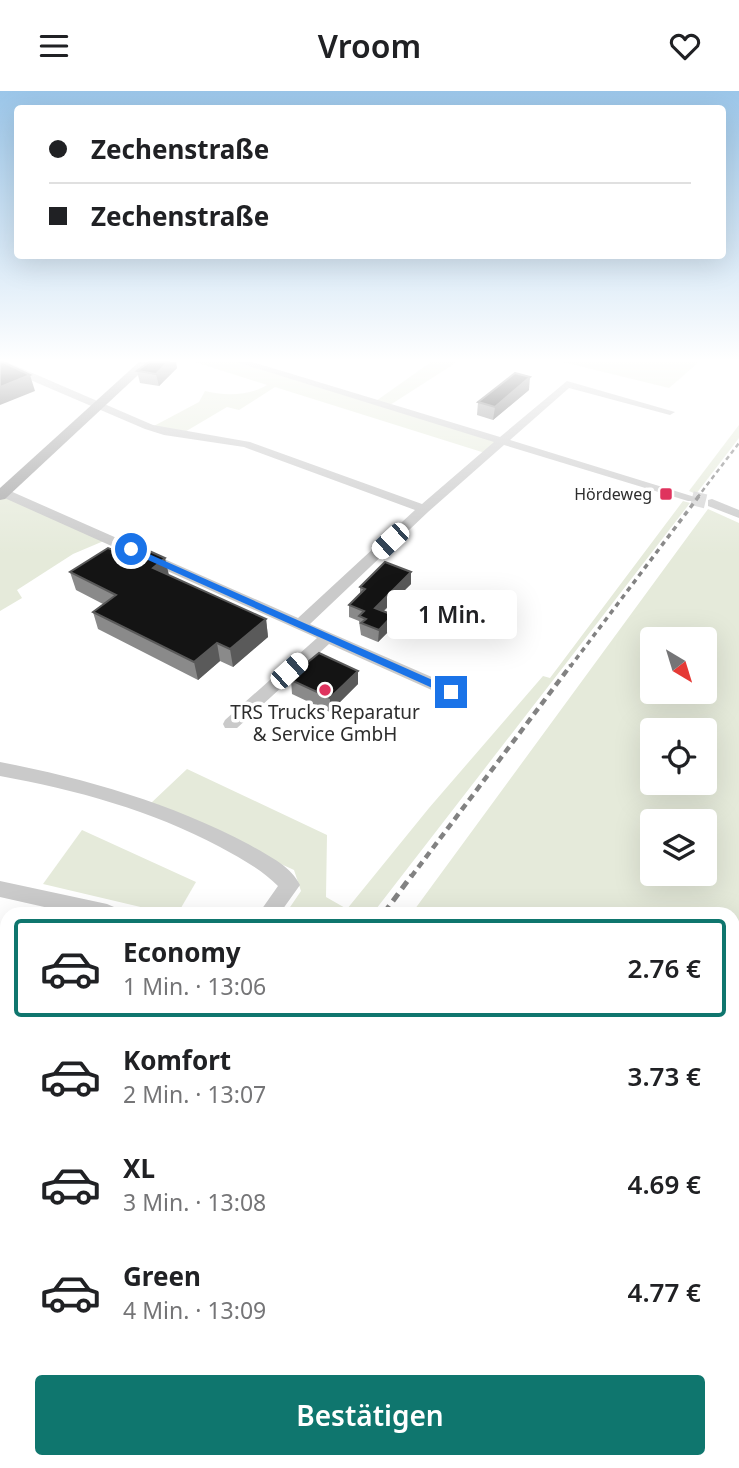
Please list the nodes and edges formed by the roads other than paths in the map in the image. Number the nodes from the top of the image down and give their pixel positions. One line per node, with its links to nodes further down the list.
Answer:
1 (77, 426): 6 (main road)
2 (150, 426): 9 (street)
3 (449, 426): 5 (street)
4 (518, 426): 5 (street)
5 (500, 442): 7 (street); 9 (street)
6 (2, 495): 11 (street)
7 (692, 498)
8 (712, 503): 10 (street)
9 (424, 509): 11 (street)
10 (739, 514)
11 (301, 624): 12 (street)
12 (328, 636): 13 (street); 14 (street)
13 (451, 692)
14 (231, 724)
15 (0, 769): 18 (street)
16 (0, 888): 17 (street)
17 (81, 907)
18 (274, 907)

